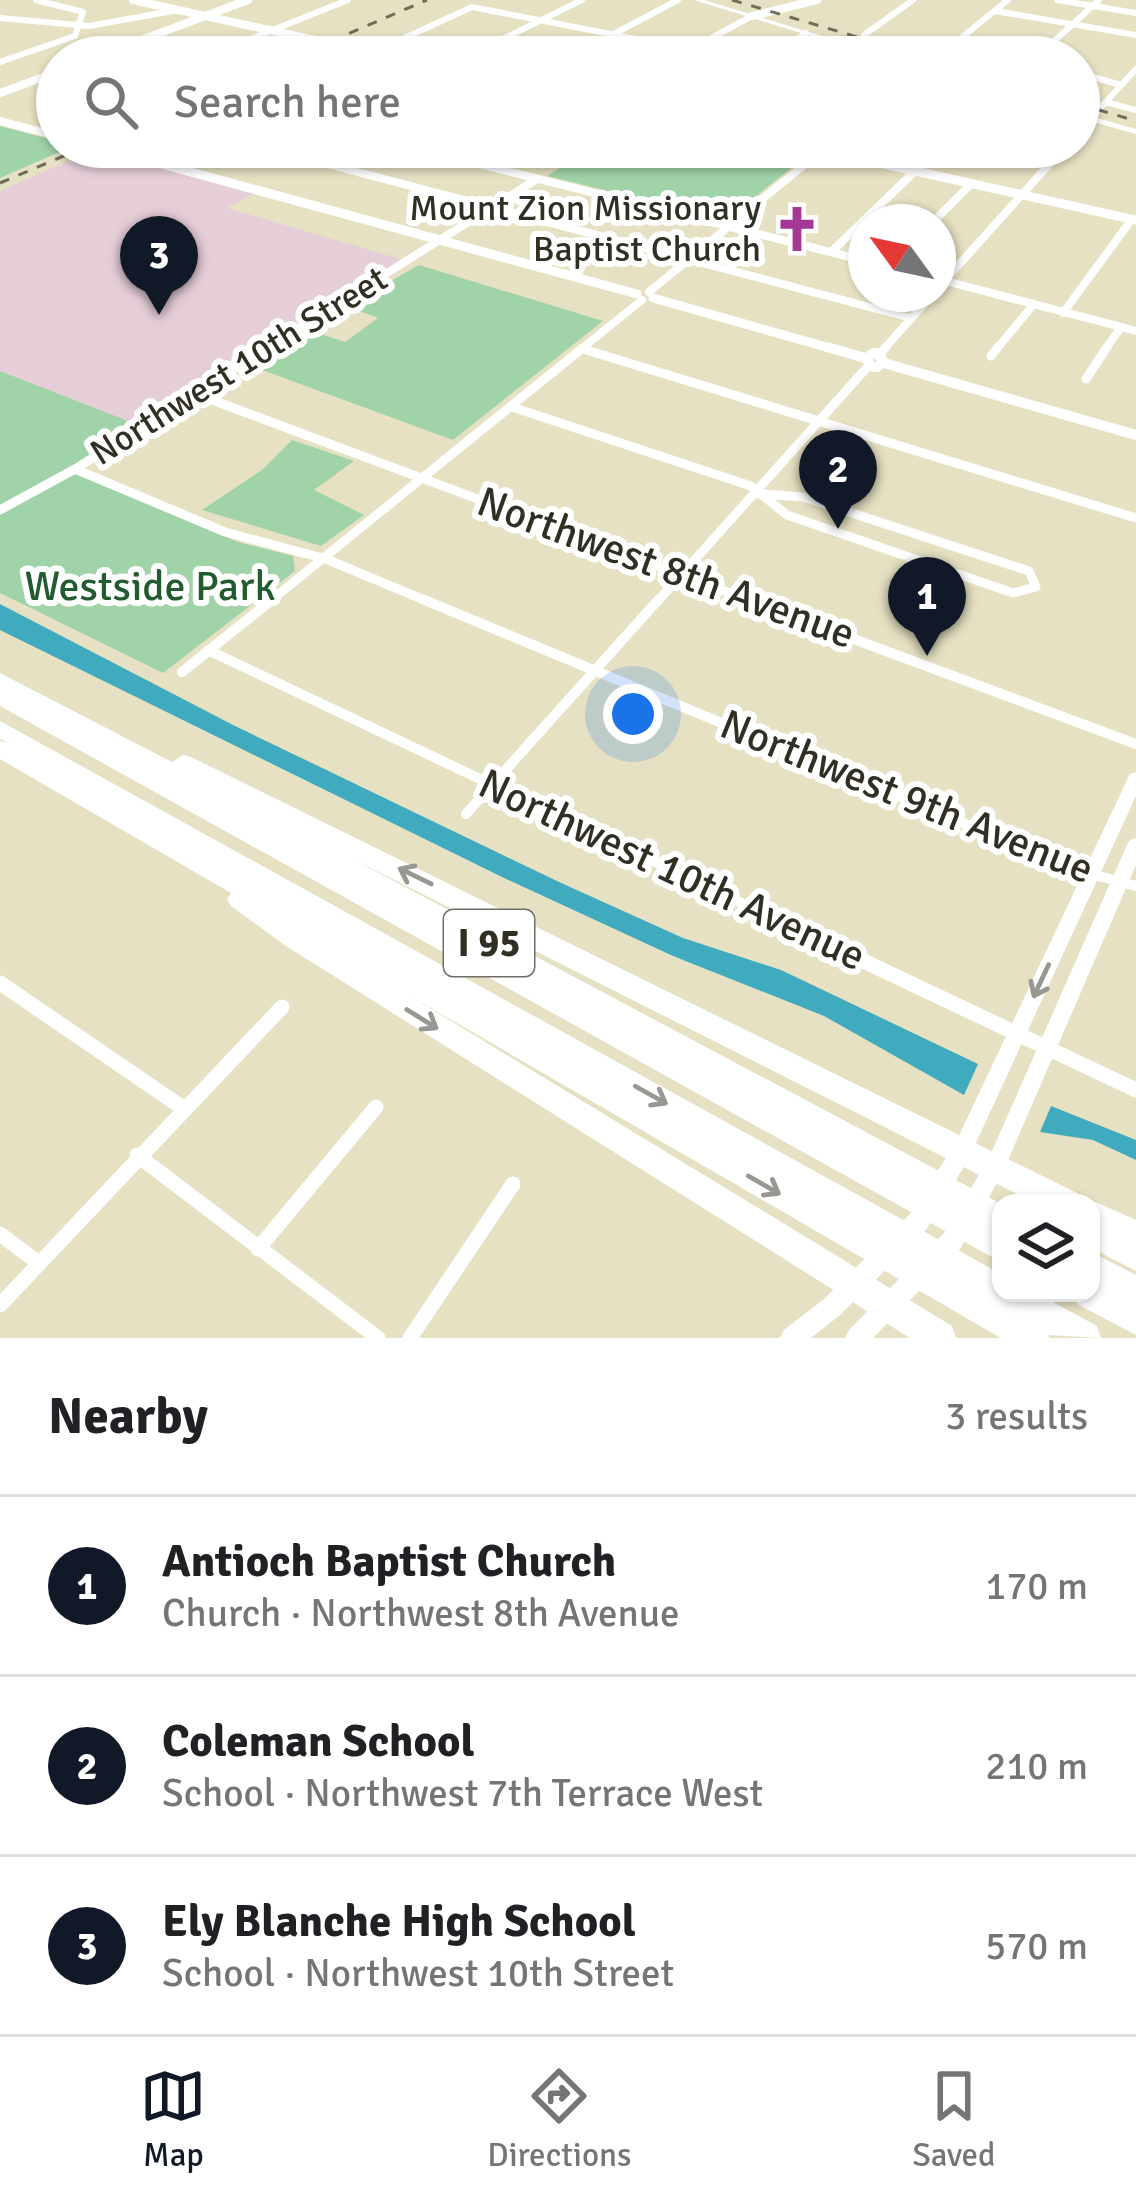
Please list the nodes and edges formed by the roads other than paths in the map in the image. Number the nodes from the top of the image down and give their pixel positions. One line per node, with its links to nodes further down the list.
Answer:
1 (36, 0): 23 (street)
2 (133, 0): 12 (street)
3 (248, 0): 17 (street)
4 (348, 0): 25 (street)
5 (582, 0): 21 (street)
6 (678, 0): 27 (street)
7 (697, 0): 18 (main road)
8 (817, 0): 18 (street)
9 (913, 0): 28 (street)
10 (1008, 0): 15 (street)
11 (1057, 0): 13 (street)
12 (147, 1): 14 (street)
13 (1096, 3): 16 (street); 22 (street)
14 (178, 10): 17 (street); 20 (street)
15 (994, 11): 22 (street); 41 (street)
16 (1136, 13)
17 (206, 16): 24 (street); 25 (street)
18 (752, 16): 26 (main road); 38 (street)
19 (0, 18): 23 (street)
20 (152, 19): 23 (street); 24 (street)
21 (540, 20): 27 (street); 34 (street); 35 (street)
22 (1072, 24): 29 (street); 42 (street)
23 (82, 25): 30 (street)
24 (181, 25): 31 (street)
25 (271, 31): 32 (street); 33 (street)
26 (806, 33): 39 (street); 40 (main road)
27 (611, 34): 36 (street); 37 (street)
28 (864, 35)
29 (1136, 35)
30 (75, 36)
31 (152, 36)
32 (259, 36)
33 (290, 36)
34 (408, 36)
35 (508, 36)
36 (607, 36)
37 (621, 36)
38 (713, 36)
39 (801, 36)
40 (816, 36)
41 (964, 36)
42 (1059, 36)
43 (0, 49): 45 (street)
44 (36, 49): 45 (street)
45 (22, 54): 46 (street)
46 (0, 62)
47 (1134, 74): 50 (street)
48 (1100, 79): 50 (street)
49 (36, 80): 51 (street)
50 (1121, 85): 52 (street)
51 (0, 93)
52 (1106, 102): 53 (street); 54 (street)
53 (1100, 106)
54 (1136, 110)
55 (0, 121): 57 (street)
56 (1100, 121): 58 (main road)
57 (36, 130)
58 (1136, 132)
59 (176, 168): 74 (street)
60 (342, 168): 71 (street)
61 (496, 168): 67 (street)
62 (801, 168): 73 (street)
63 (900, 168): 66 (street)
64 (920, 168): 66 (street)
65 (1046, 168): 69 (street)
66 (916, 172): 68 (street); 75 (street)
67 (537, 179): 71 (street, Northwest 10th Street); 73 (street)
68 (970, 184): 69 (street); 70 (street)
69 (1022, 195): 72 (street); 78 (street)
70 (951, 204)
71 (490, 208): 74 (street, Northwest 10th Street); 77 (street)
72 (1134, 220): 83 (street)
73 (730, 227): 75 (street); 77 (street)
74 (443, 238): 80 (street); 91 (street, Northwest 10th Street)
75 (831, 252): 76 (street)
76 (848, 256)
77 (689, 260): 80 (street); 84 (street)
78 (956, 266)
79 (956, 290): 81 (street)
80 (645, 296): 87 (street); 89 (street)
81 (1033, 305): 83 (street); 88 (street)
82 (916, 312): 84 (street)
83 (1064, 313): 85 (street)
84 (911, 318): 89 (street)
85 (1121, 327): 86 (street); 90 (street)
86 (1136, 331)
87 (584, 349): 92 (street); 93 (street)
88 (991, 356)
89 (874, 360): 93 (street); 94 (street)
90 (1086, 379)
91 (196, 394): 95 (street, Northwest 10th Street); 96 (street, Northwest 8th Avenue)
92 (512, 407): 96 (street); 97 (street)
93 (820, 422): 97 (street); 99 (street)
94 (1136, 434)
95 (75, 470): 98 (street, Northwest 10th Street); 100 (street, Northwest 9th Avenue)
96 (423, 479): 100 (street); 101 (street, Northwest 8th Avenue)
97 (756, 494): 97 (street); 101 (street)
98 (0, 510)
99 (1136, 518)
100 (326, 559): 102 (street); 104 (street, Northwest 9th Avenue)
101 (683, 574): 104 (street); 109 (street, Northwest 8th Avenue)
102 (208, 650): 103 (street); 112 (street, Northwest 10th Avenue)
103 (182, 672)
104 (595, 672): 112 (street); 116 (street, Northwest 9th Avenue)
105 (0, 680): 107 (highway, I 95)
106 (0, 697): 125 (highway)
107 (86, 727): 125 (highway, I 95); 125 (highway, one-way to 107)
108 (0, 729): 130 (highway, one-way to 130)
109 (1136, 744)
110 (0, 749): 114 (highway, I 95)
111 (1136, 778): 116 (main road)
112 (490, 786): 113 (street); 120 (street, Northwest 10th Avenue)
113 (466, 814)
114 (152, 836): 130 (highway, I 95, one-way to 130); 147 (highway, one-way to 147)
115 (1136, 845): 117 (main road)
116 (1091, 874): 117 (street, Northwest 9th Avenue); 120 (main road, one-way to 120)
117 (1128, 883): 121 (main road)
118 (0, 983): 124 (street)
119 (282, 1007): 124 (street)
120 (1018, 1030): 121 (street, Northwest 10th Avenue); 150 (main road)
121 (1047, 1048): 122 (street, Northwest 10th Avenue); 151 (main road)
122 (1136, 1090)
123 (376, 1107): 136 (street)
124 (183, 1108): 126 (street)
125 (898, 1151): 128 (highway); 129 (highway, I 95); 135 (highway)
126 (136, 1155): 136 (street); 138 (street)
127 (514, 1184): 149 (street)
128 (1031, 1194)
129 (992, 1214)
130 (845, 1217): 141 (highway, I 95)
131 (1100, 1219): 134 (highway)
132 (0, 1234): 138 (street)
133 (1100, 1236): 137 (highway)
134 (1136, 1236)
135 (992, 1237)
136 (258, 1249): 148 (street)
137 (1136, 1255)
138 (36, 1262): 145 (street)
139 (1100, 1273): 140 (highway)
140 (1136, 1292)
141 (992, 1293)
142 (1100, 1300): 146 (highway)
143 (1000, 1302): 152 (highway, I 95)
144 (1011, 1302): 153 (highway)
145 (0, 1305)
146 (1136, 1319)
147 (951, 1336)
148 (378, 1338)
149 (410, 1338)
150 (792, 1338)
151 (857, 1338)
152 (1033, 1338)
153 (1085, 1338)

